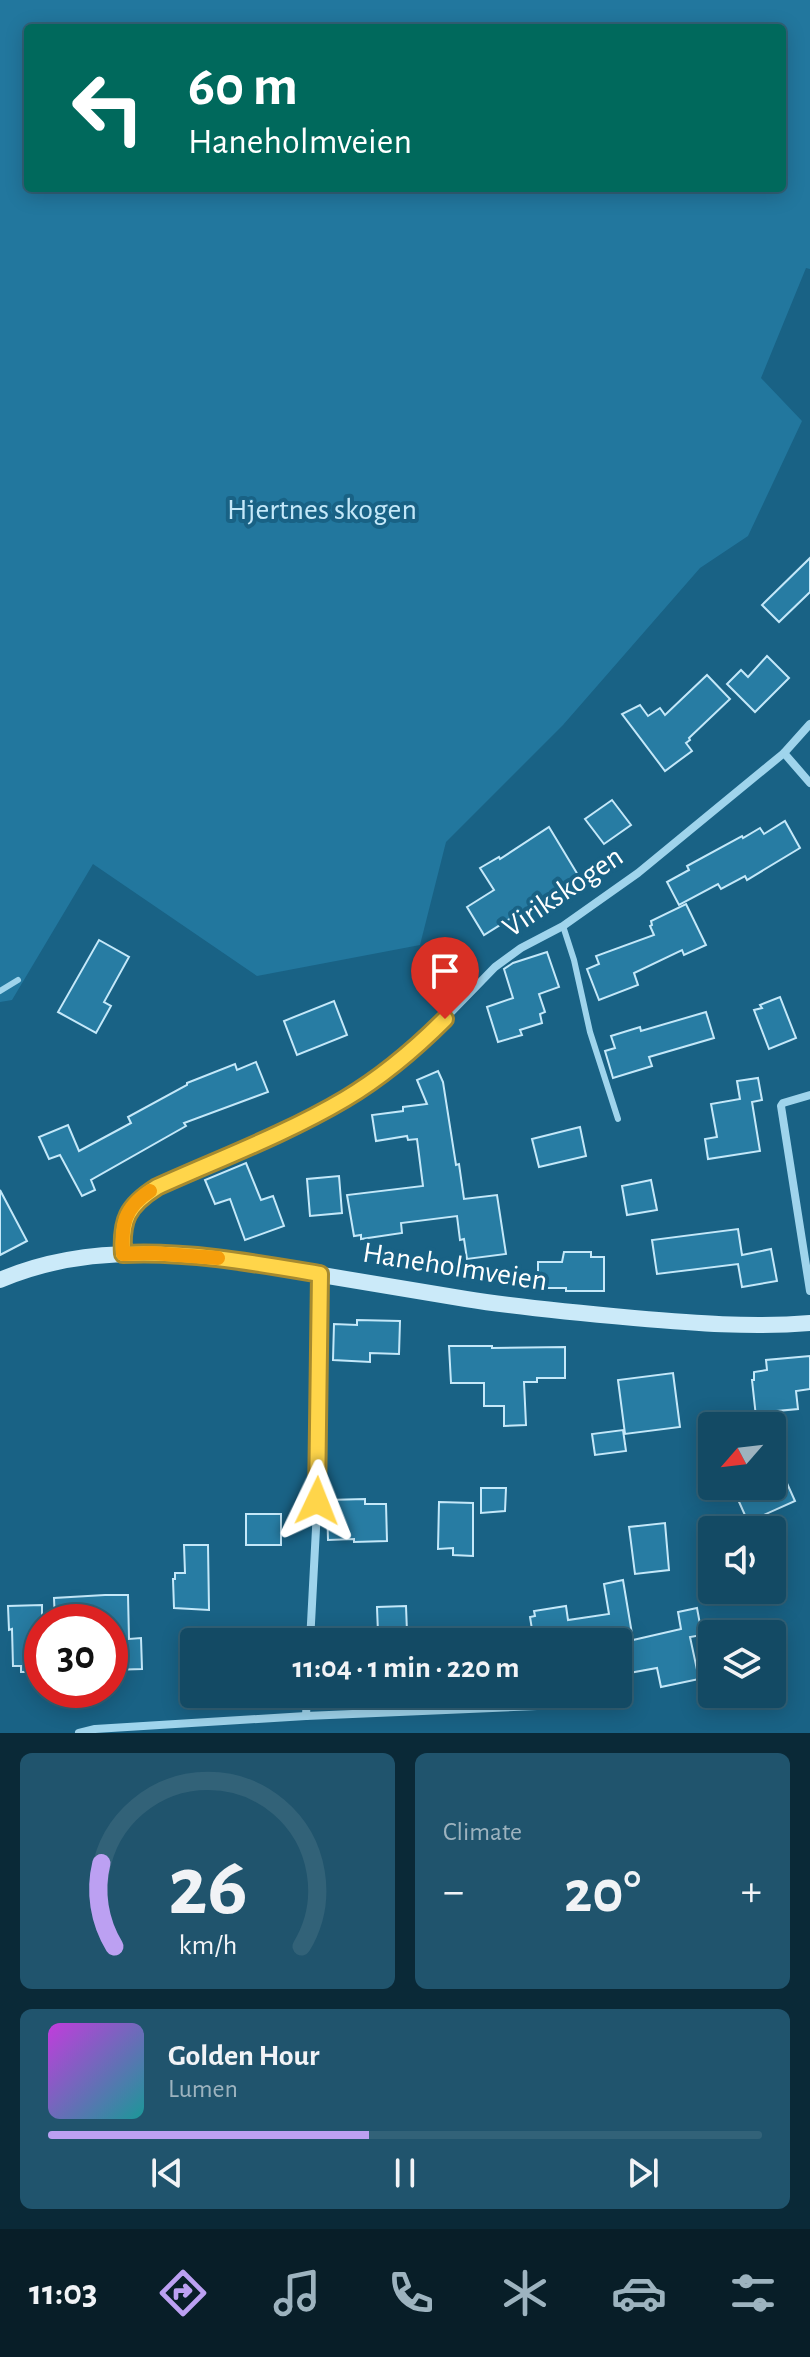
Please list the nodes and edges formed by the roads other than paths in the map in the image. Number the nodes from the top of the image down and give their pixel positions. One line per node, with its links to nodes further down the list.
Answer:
1 (810, 724): 2 (street, Virikskogen)
2 (784, 753): 3 (street); 4 (street, Virikskogen)
3 (810, 783)
4 (563, 926): 8 (lane); 9 (street, Virikskogen)
5 (18, 980): 6 (lane)
6 (0, 991)
7 (810, 1095): 12 (street)
8 (618, 1119)
9 (123, 1254): 10 (main road, Haneholmveien); 11 (main road, Haneholmveien)
10 (320, 1274): 13 (main road, Haneholmveien); 14 (street)
11 (0, 1280)
12 (810, 1291)
13 (810, 1323)
14 (311, 1628)
15 (306, 1708): 17 (street)
16 (491, 1708): 17 (street)
17 (306, 1716): 18 (street)
18 (79, 1733)

